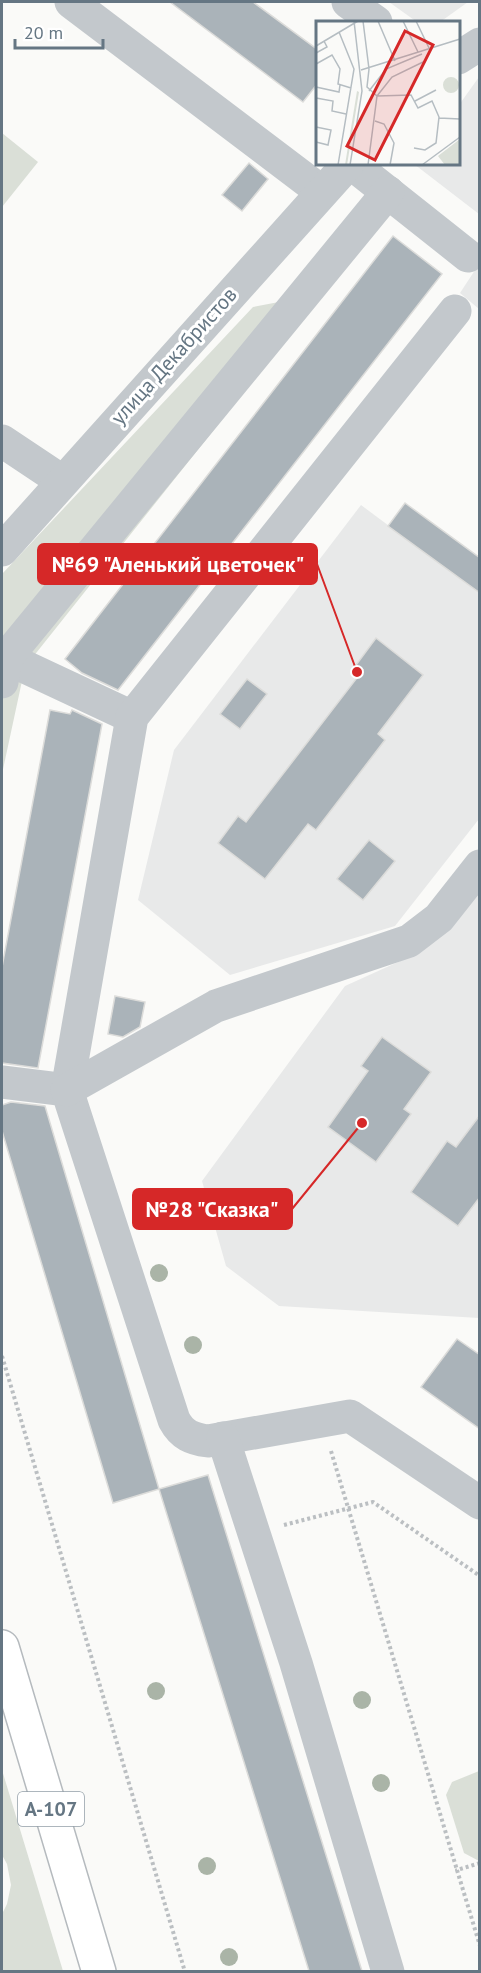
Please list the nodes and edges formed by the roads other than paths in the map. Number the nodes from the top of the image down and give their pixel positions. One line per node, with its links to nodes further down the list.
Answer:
1 (71, 2): 8 (street)
2 (348, 2): 3 (street)
3 (375, 21)
4 (480, 44): 5 (street)
5 (460, 57)
6 (347, 165): 8 (street, улица Декабристов)
7 (353, 165): 9 (street)
8 (322, 192): 13 (street, улица Декабристов)
9 (388, 192): 10 (street); 15 (street)
10 (468, 256)
11 (455, 311): 16 (street)
12 (2, 441): 13 (street)
13 (62, 480): 14 (street, улица Декабристов)
14 (2, 550)
15 (4, 670): 16 (street)
16 (132, 717): 19 (street)
17 (480, 866): 19 (street)
18 (2, 1082): 19 (street)
19 (67, 1090): 20 (street)
20 (223, 1438): 21 (street); 24 (street)
21 (480, 1503)
22 (2, 1647): 23 (main road, А-107)
23 (99, 1971)
24 (388, 1971)

